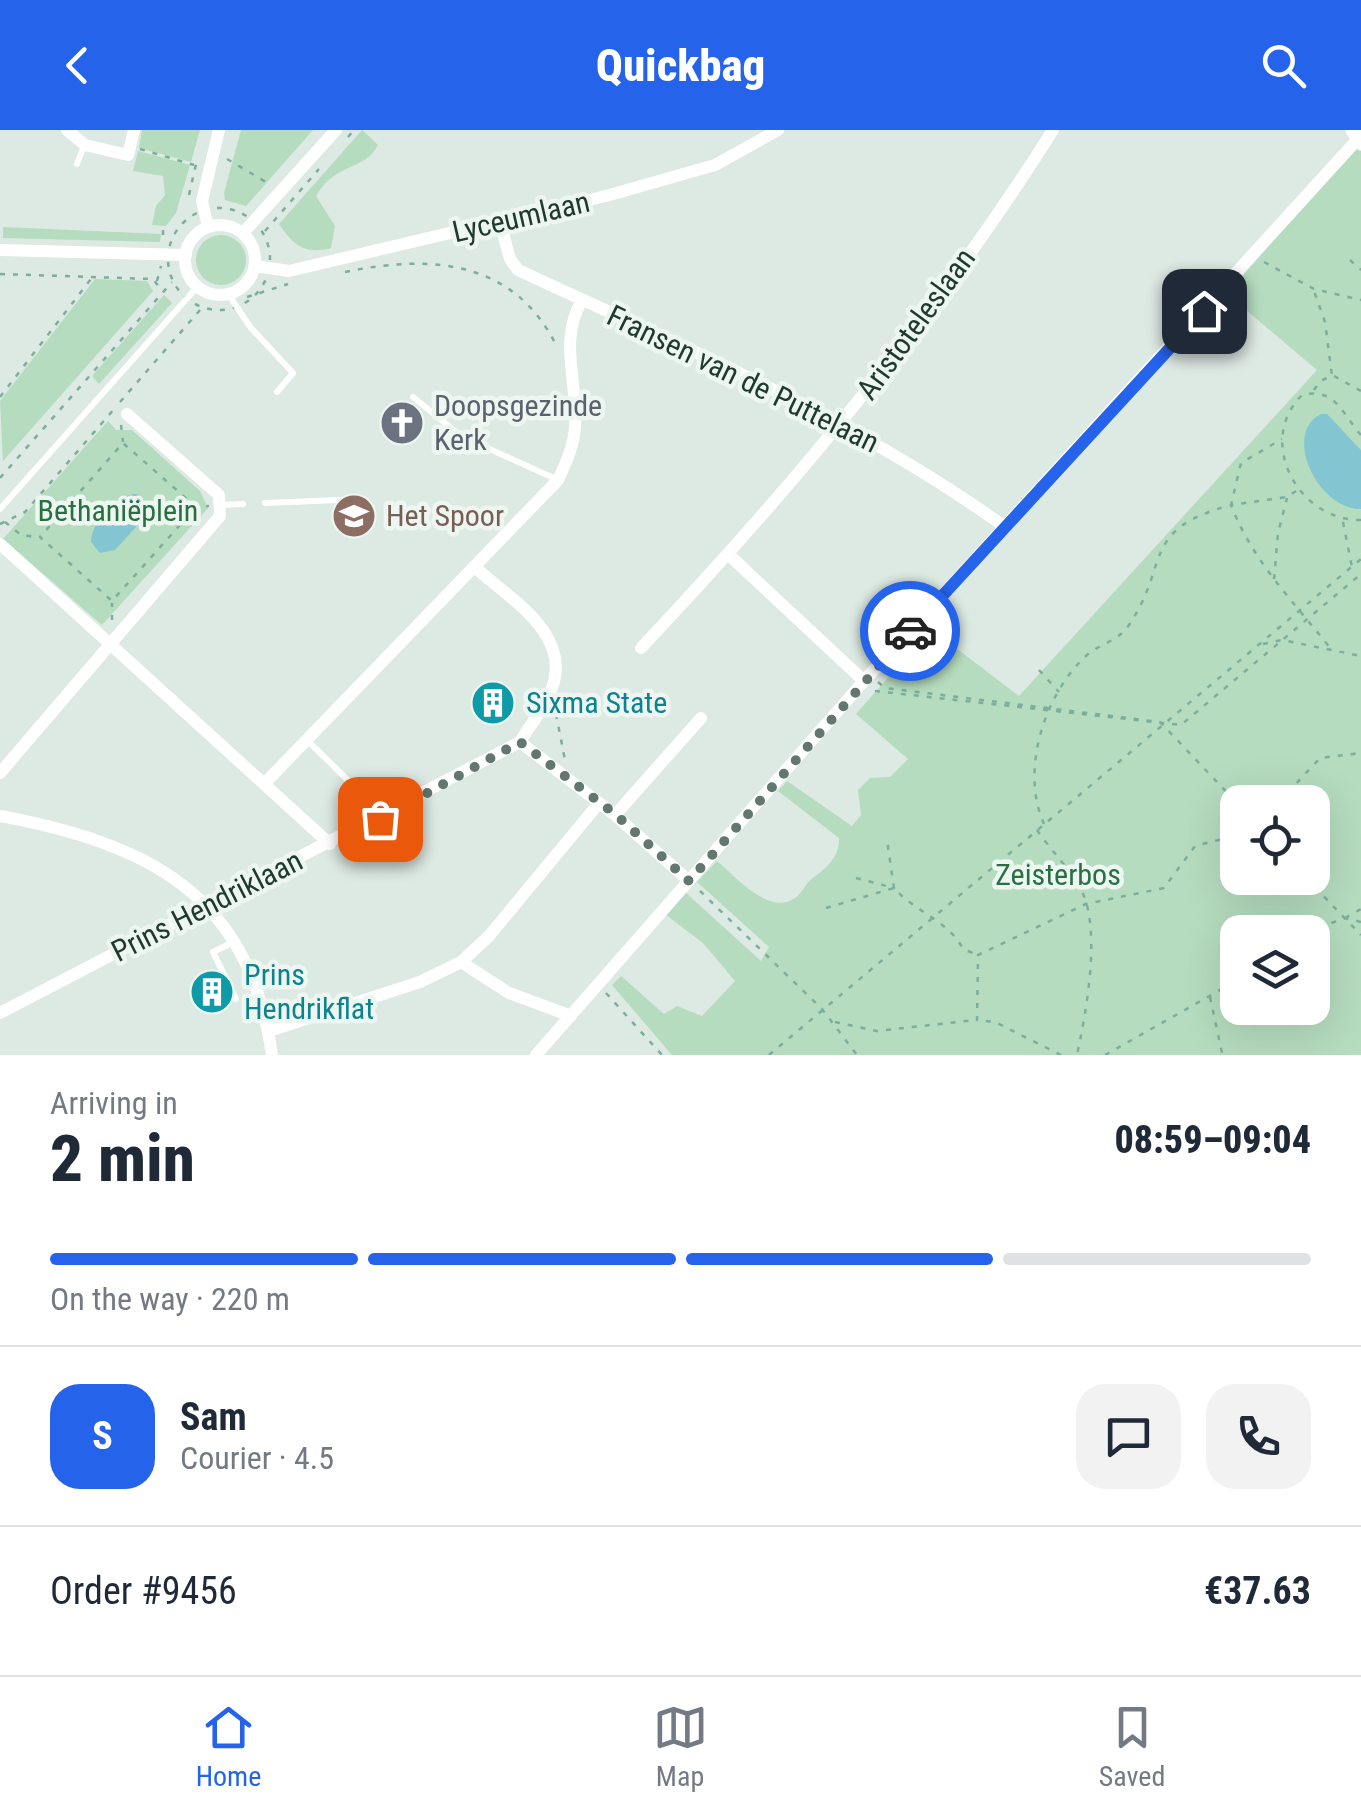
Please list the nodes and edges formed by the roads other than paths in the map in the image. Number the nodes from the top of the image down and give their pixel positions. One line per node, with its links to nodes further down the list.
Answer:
1 (67, 130): 8 (street)
2 (134, 130): 8 (street)
3 (219, 130): 11 (street)
4 (336, 130): 12 (street)
5 (778, 130): 10 (street, Lyceumlaan)
6 (1053, 130): 22 (street, Aristoteleslaan)
7 (1357, 137): 29 (street)
8 (85, 145): 9 (lane)
9 (77, 164)
10 (500, 222): 15 (street, Lyceumlaan); 18 (street, Fransen van de Puttelaan)
11 (208, 227): 12 (street); 14 (street)
12 (243, 233): 15 (street)
13 (0, 250): 14 (street)
14 (186, 255): 16 (street)
15 (262, 268): 17 (street)
16 (198, 286): 17 (street); 28 (lane)
17 (232, 299): 19 (lane)
18 (582, 300): 22 (street, Fransen van de Puttelaan); 23 (street)
19 (276, 392)
20 (413, 396): 23 (lane)
21 (124, 418): 27 (street)
22 (842, 424): 29 (street, Fransen van de Puttelaan); 31 (street, Aristoteleslaan)
23 (558, 480): 32 (street)
24 (340, 500): 25 (lane)
25 (265, 503)
26 (242, 504): 27 (lane)
27 (221, 505): 33 (street)
28 (0, 508)
29 (1005, 528): 35 (street)
30 (0, 544): 33 (street)
31 (729, 555): 34 (street, Aristoteleslaan); 35 (street)
32 (476, 570): 37 (street); 38 (street)
33 (111, 642): 39 (street); 40 (street)
34 (641, 648)
35 (867, 678): 46 (street)
36 (701, 718): 42 (street)
37 (308, 741): 40 (street); 44 (lane)
38 (520, 742): 41 (street); 44 (street, Prins Hendriklaan)
39 (0, 773)
40 (264, 784): 45 (street)
41 (599, 803): 42 (street); 49 (street)
42 (615, 814): 46 (street)
43 (0, 816): 47 (street)
44 (380, 819): 45 (street, Prins Hendriklaan)
45 (330, 844): 47 (street, Prins Hendriklaan)
46 (689, 881): 52 (street)
47 (210, 905): 48 (street); 51 (street, Prins Hendriklaan)
48 (235, 941): 50 (lane); 53 (street)
49 (461, 962): 52 (street); 53 (street)
50 (236, 999)
51 (0, 1012)
52 (571, 1016): 55 (street)
53 (269, 1031): 54 (street)
54 (272, 1055)
55 (536, 1055)

